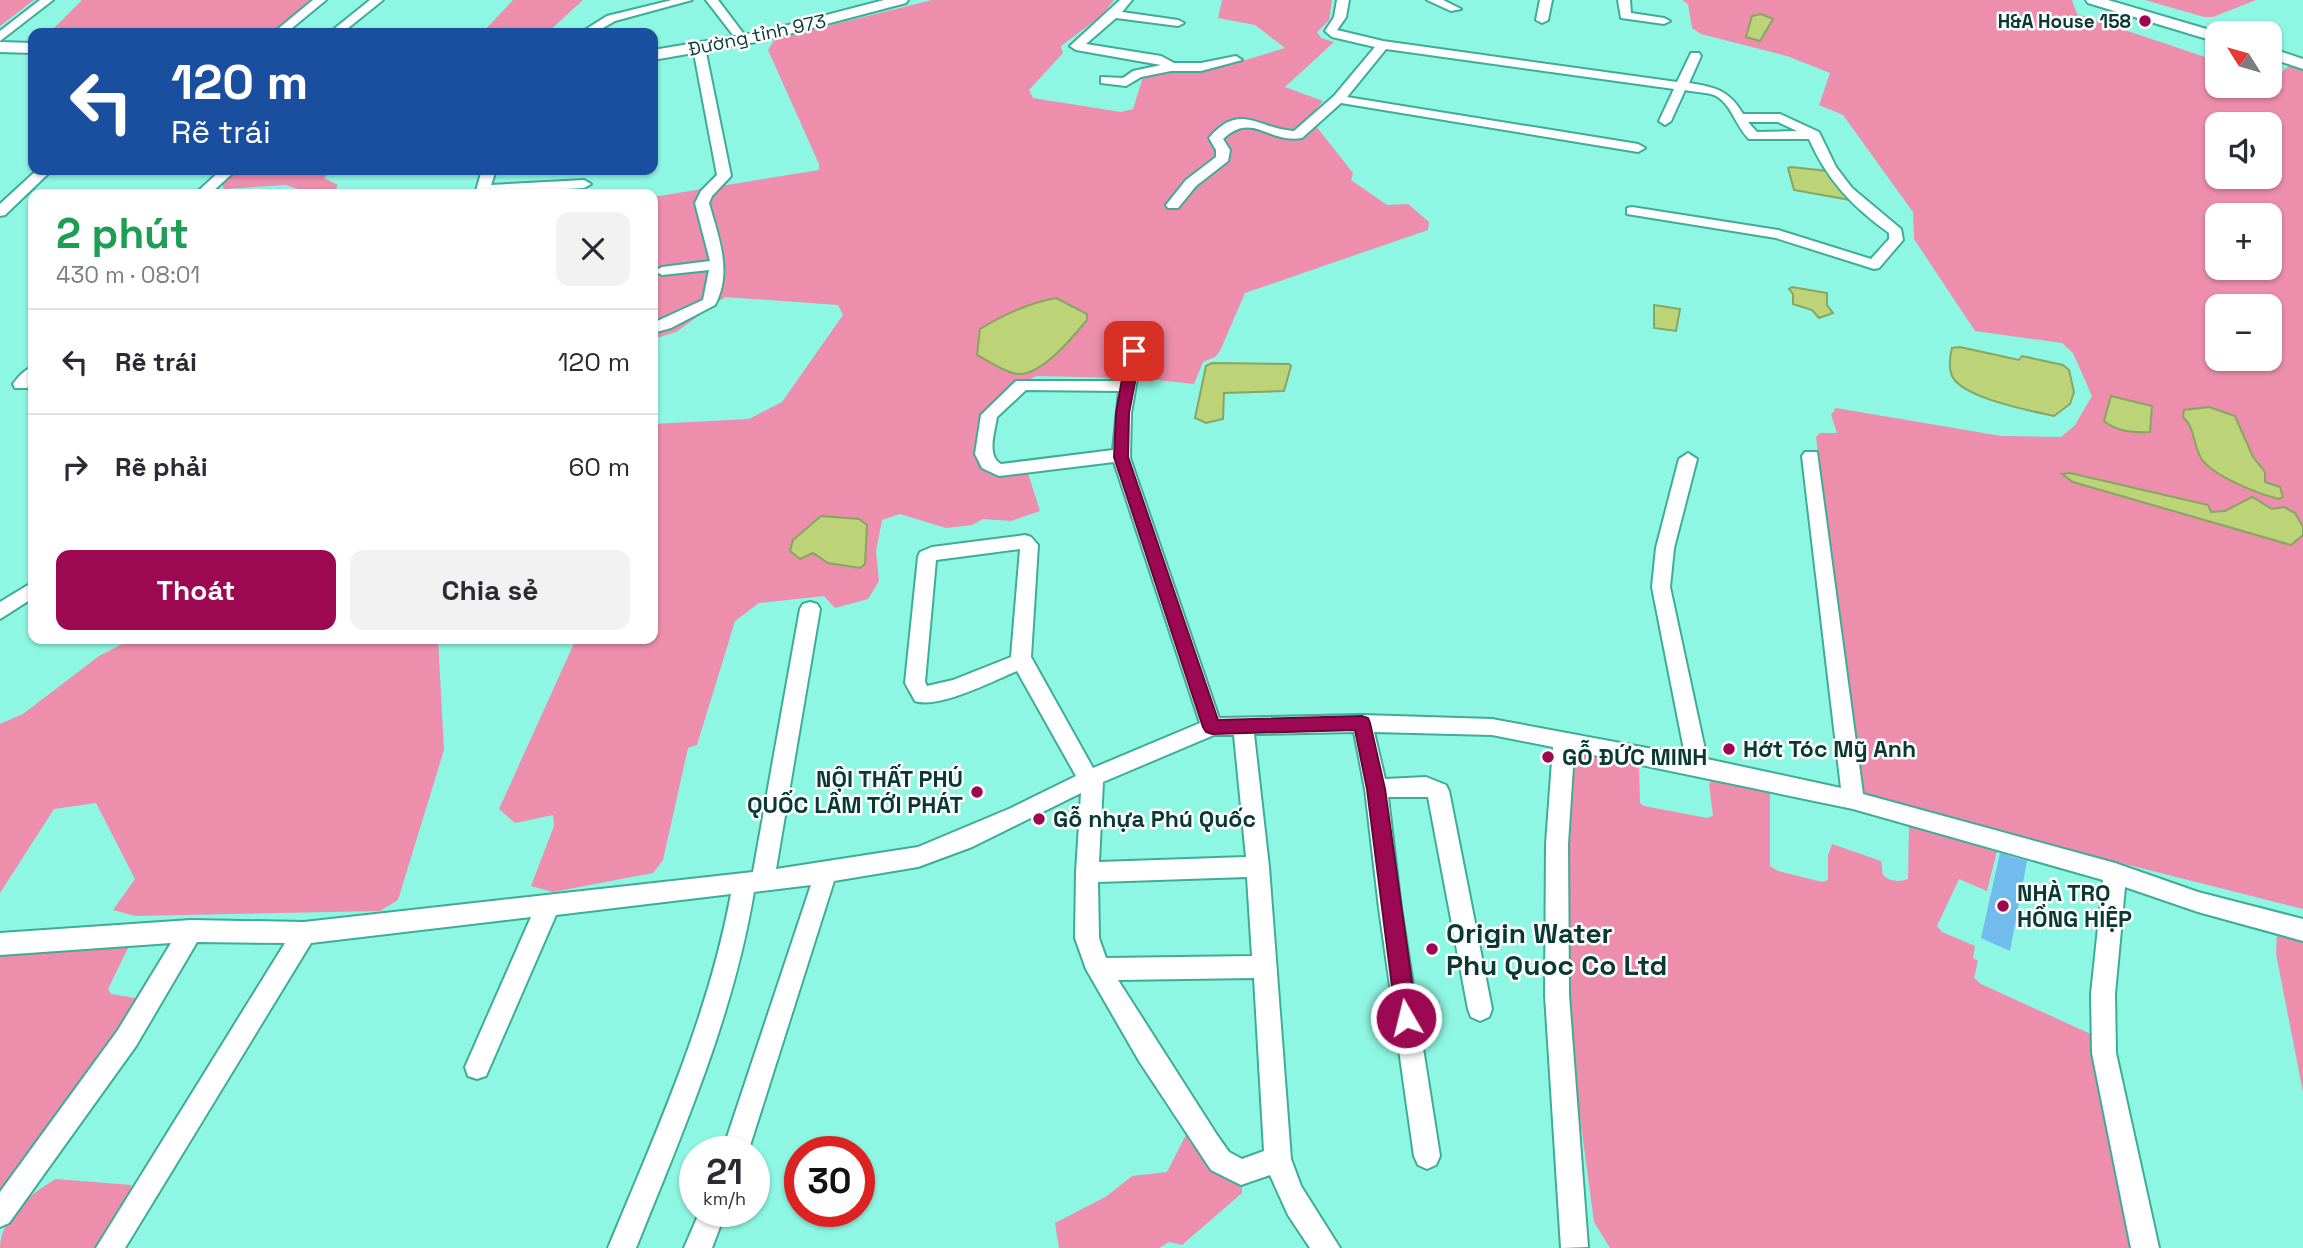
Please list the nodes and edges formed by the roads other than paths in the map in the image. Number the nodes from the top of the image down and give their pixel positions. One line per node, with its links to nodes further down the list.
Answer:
1 (47, 0): 25 (street)
2 (320, 0): 20 (street)
3 (377, 0): 21 (street)
4 (686, 0): 22 (street)
5 (712, 0): 23 (street)
6 (868, 0): 23 (main road, Đường tỉnh 973)
7 (901, 0): 30 (main road, Đường tỉnh 973)
8 (1126, 0): 15 (street)
9 (1343, 0): 26 (street)
10 (1433, 0): 14 (street)
11 (1546, 0): 16 (street)
12 (1624, 0): 17 (street)
13 (2104, 1): 19 (main road); 24 (main road)
14 (1455, 9)
15 (1114, 14): 18 (street); 40 (street)
16 (1542, 20)
17 (1664, 22)
18 (1178, 23)
19 (2205, 27)
20 (285, 28)
21 (341, 28)
22 (594, 28)
23 (737, 33): 27 (main road, Đường tỉnh 973)
24 (2205, 33)
25 (0, 37)
26 (1383, 45): 42 (street); 43 (street)
27 (658, 46)
28 (0, 47): 29 (main road)
29 (28, 48)
30 (699, 48): 32 (main road, Đường tỉnh 973); 54 (street)
31 (2282, 49): 33 (main road)
32 (658, 54)
33 (2303, 55)
34 (0, 56): 36 (main road)
35 (1695, 56): 42 (street)
36 (28, 57)
37 (2282, 57): 39 (main road)
38 (1237, 60): 40 (street)
39 (2303, 64)
40 (1171, 67): 41 (street)
41 (1105, 80)
42 (1681, 87): 44 (street); 52 (street)
43 (1338, 99): 45 (street); 51 (street)
44 (1665, 121)
45 (1638, 148)
46 (40, 175): 53 (street)
47 (223, 175): 49 (street)
48 (584, 184): 50 (street)
49 (208, 189)
50 (521, 189)
51 (1173, 205)
52 (1632, 211)
53 (0, 212)
54 (717, 265): 55 (street); 56 (street)
55 (662, 271)
56 (658, 327)
57 (1134, 351): 58 (street)
58 (1128, 386): 59 (street); 59 (street)
59 (1121, 455): 68 (street)
60 (1811, 456): 73 (street)
61 (1688, 459): 70 (street)
62 (28, 592): 64 (street)
63 (810, 609): 78 (street)
64 (0, 612)
65 (1022, 661): 65 (street); 71 (street)
66 (1362, 723): 67 (street); 69 (street); 72 (street)
67 (1243, 725): 68 (street); 74 (street)
68 (1212, 727): 71 (street)
69 (1564, 742): 70 (street); 93 (street)
70 (1698, 766): 73 (street)
71 (1091, 778): 75 (street); 76 (street)
72 (1376, 789): 86 (street); 89 (street)
73 (1853, 800): 77 (street)
74 (1258, 867): 76 (street); 84 (street)
75 (826, 872): 78 (street); 88 (street)
76 (1087, 872): 85 (street)
77 (2115, 873): 81 (street); 98 (street)
78 (753, 883): 79 (street); 95 (street)
79 (548, 906): 82 (street); 87 (street)
80 (191, 930): 82 (street); 83 (street); 91 (street)
81 (2303, 930)
82 (304, 933): 94 (street)
83 (0, 944)
84 (1264, 967): 85 (street); 90 (street)
85 (1098, 969): 90 (street)
86 (1480, 1009)
87 (477, 1067)
88 (740, 1136)
89 (1427, 1156)
90 (1278, 1159): 97 (street)
91 (0, 1214)
92 (707, 1227): 96 (street)
93 (1574, 1247)
94 (110, 1248)
95 (622, 1248)
96 (698, 1248)
97 (1326, 1248)
98 (2145, 1248)

